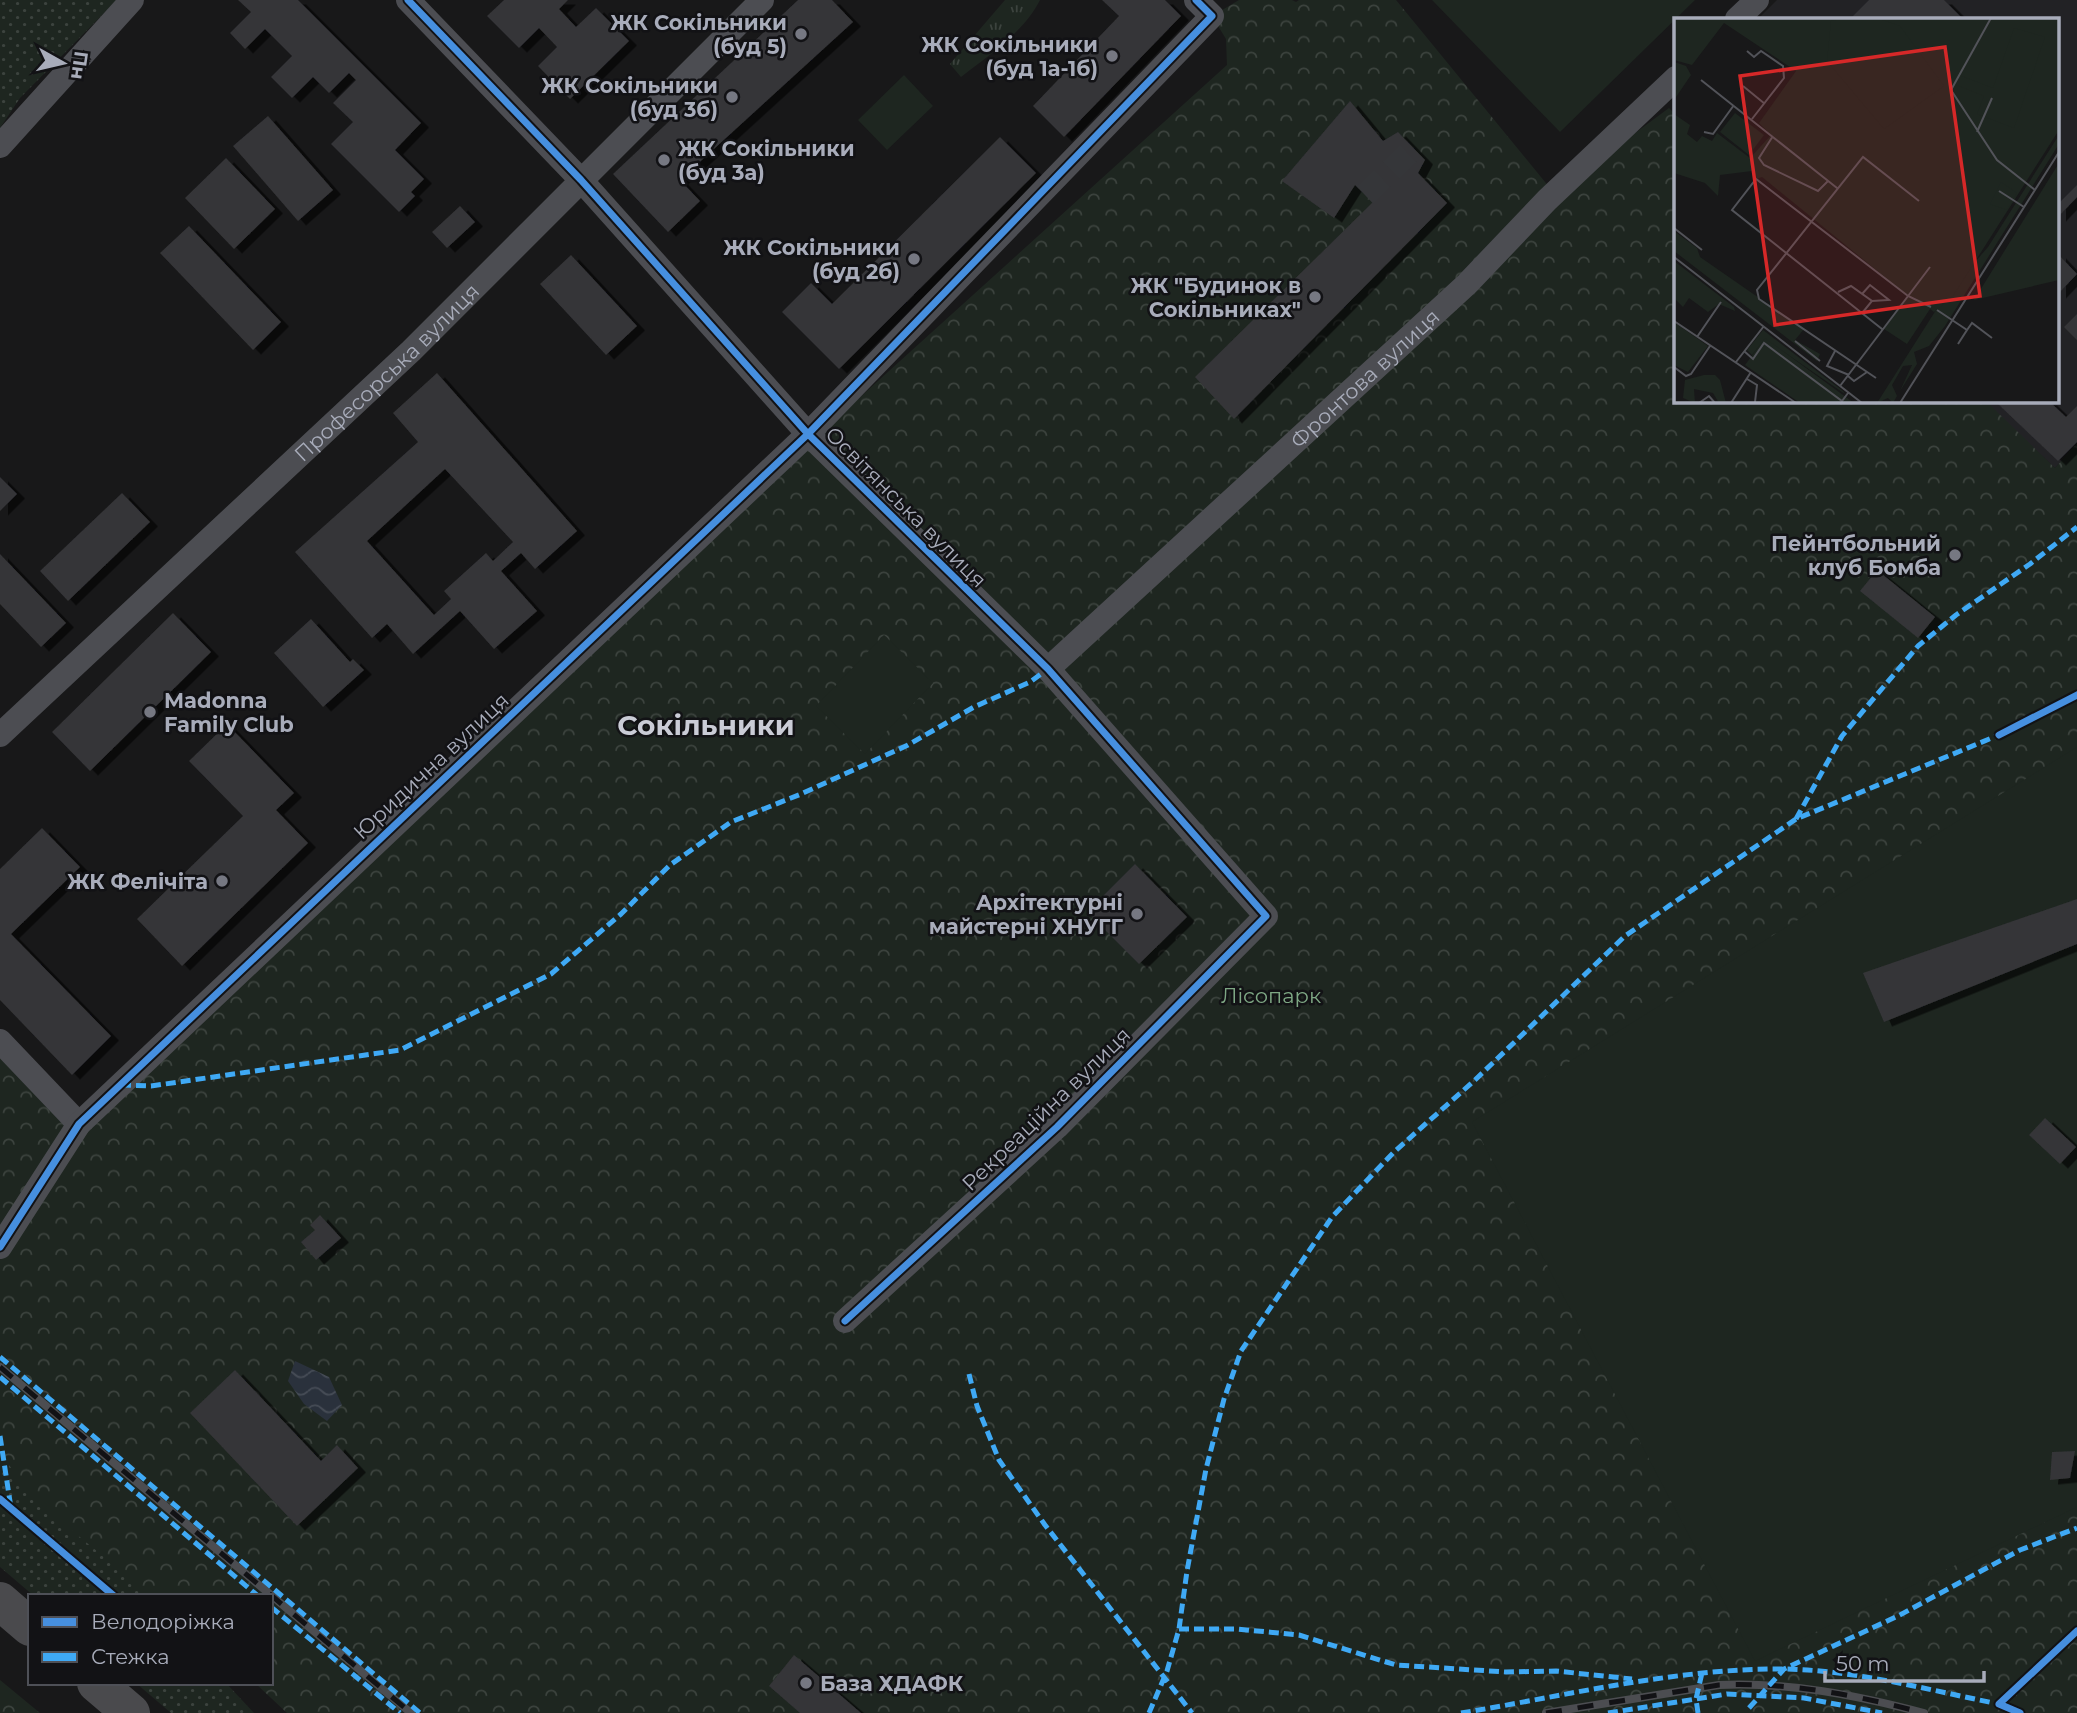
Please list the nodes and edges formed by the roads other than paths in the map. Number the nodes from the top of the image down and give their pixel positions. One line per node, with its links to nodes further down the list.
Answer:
1 (132, 0): 8 (street)
2 (408, 0): 9 (street, Освітянська вулиця)
3 (762, 0): 9 (street, Професорська вулиця)
4 (1196, 0): 10 (street, Юридична вулиця)
5 (1757, 0): 6 (street)
6 (1738, 18)
7 (1674, 80): 11 (street, Фронтова вулиця)
8 (0, 146)
9 (581, 180): 10 (street, Освітянська вулиця); 12 (street, Професорська вулиця)
10 (808, 434): 11 (street, Освітянська вулиця); 15 (street, Юридична вулиця)
11 (1048, 669): 13 (street, Освітянська вулиця)
12 (0, 735)
13 (1266, 916): 17 (street, Рекреаційна вулиця)
14 (0, 1041): 15 (street)
15 (79, 1124): 16 (street, Юридична вулиця)
16 (0, 1247)
17 (845, 1321)
18 (0, 1601): 19 (main road)
19 (28, 1625)
20 (98, 1685): 21 (main road)
21 (131, 1713)

